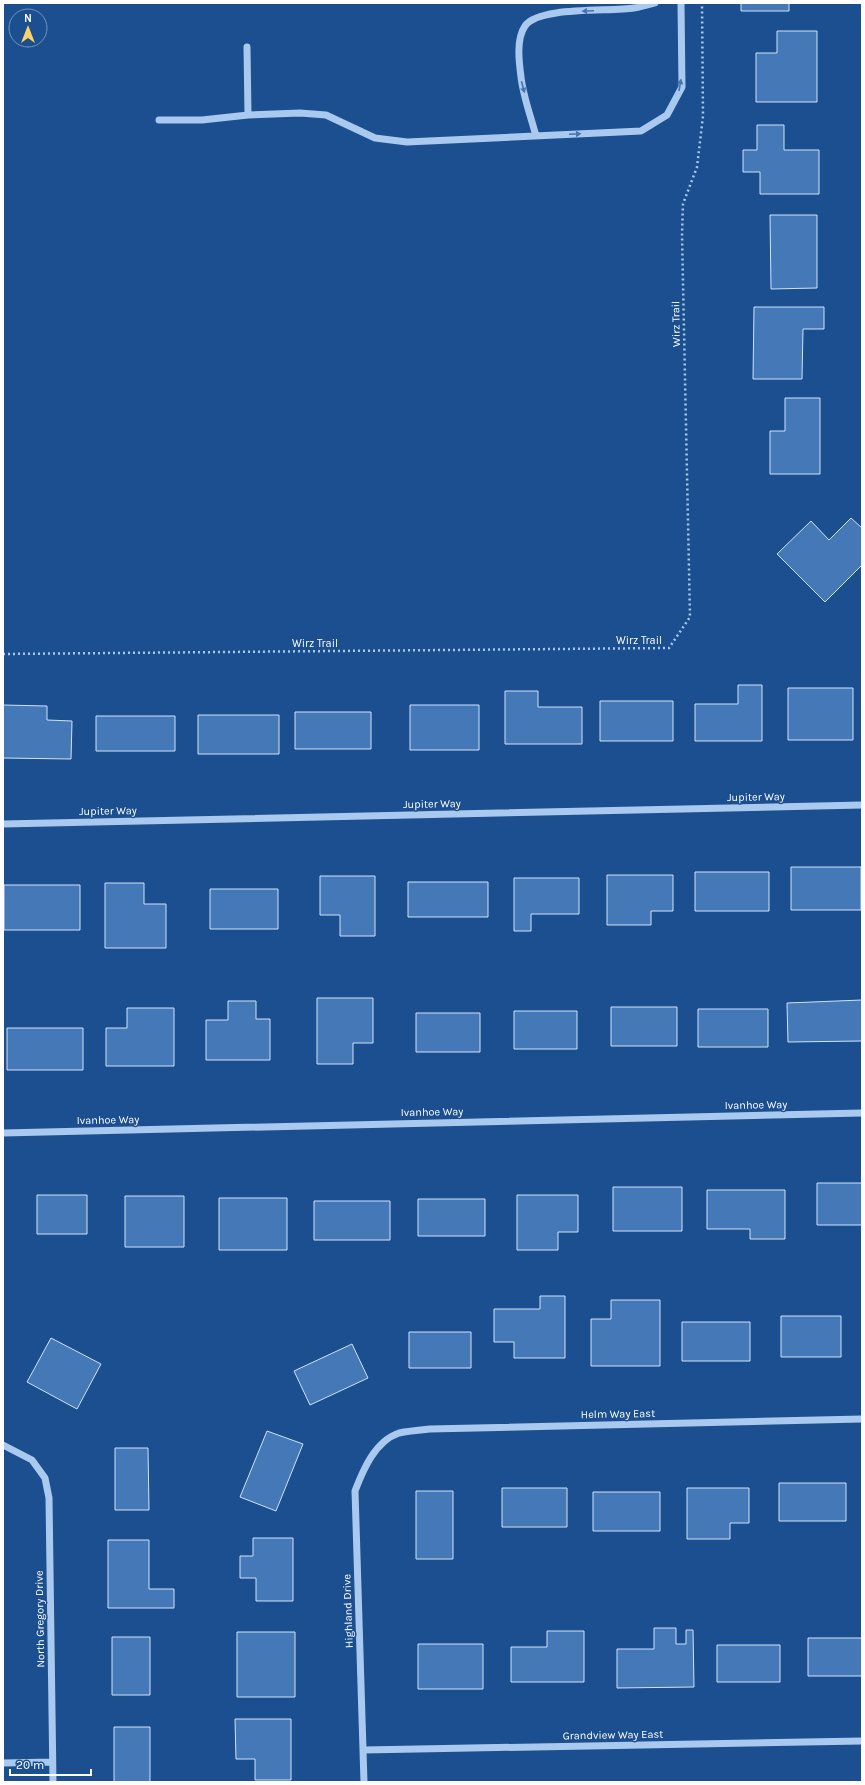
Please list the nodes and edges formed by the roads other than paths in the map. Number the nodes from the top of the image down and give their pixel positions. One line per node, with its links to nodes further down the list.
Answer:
1 (655, 3): 6 (street, one-way to 6)
2 (681, 3): 6 (street, one-way to 2)
3 (247, 47): 4 (street)
4 (248, 115): 5 (street); 6 (street)
5 (159, 120)
6 (536, 136)
7 (862, 805): 8 (street, Jupiter Way)
8 (3, 824)
9 (862, 1113): 10 (street, Ivanhoe Way)
10 (3, 1133)
11 (862, 1419): 13 (street, Helm Way East)
12 (3, 1445): 16 (street, North Gregory Drive)
13 (379, 1446): 15 (street, Highland Drive)
14 (862, 1741): 15 (street, Grandview Way East)
15 (364, 1750): 19 (street, Highland Drive)
16 (52, 1762): 17 (street); 18 (street, North Gregory Drive)
17 (3, 1764)
18 (53, 1782)
19 (364, 1782)

